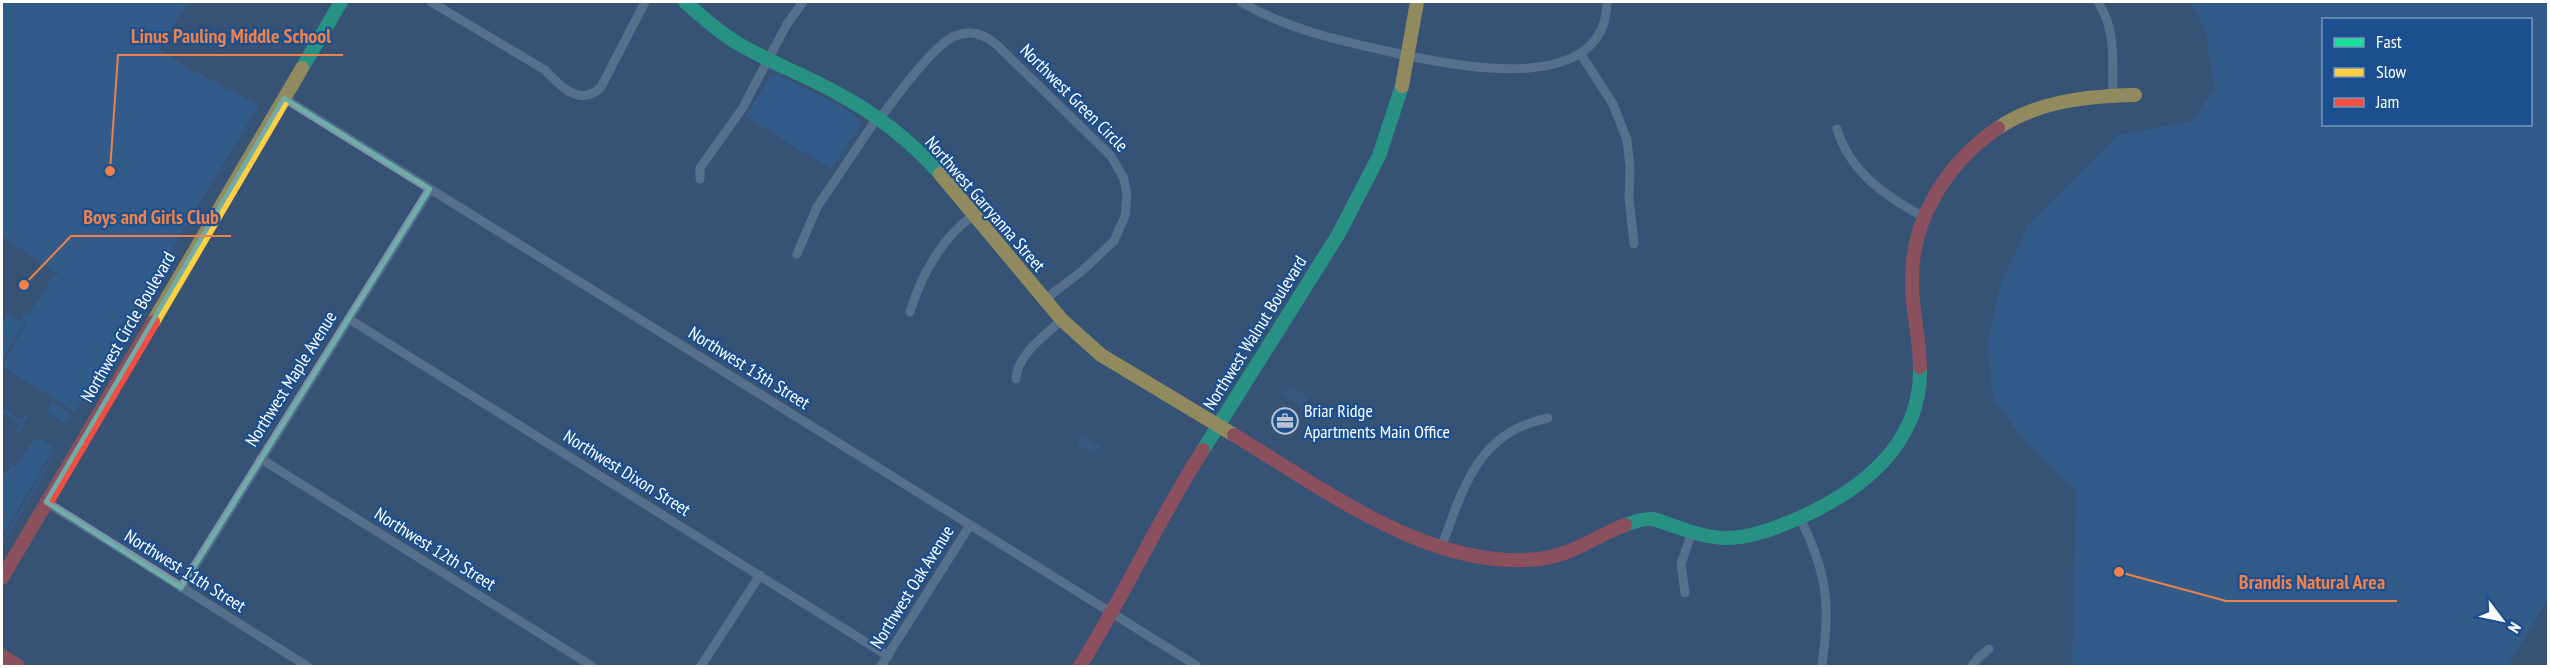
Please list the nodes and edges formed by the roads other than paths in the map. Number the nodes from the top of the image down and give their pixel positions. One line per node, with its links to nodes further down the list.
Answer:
1 (341, 2): 15 (street, Northwest Circle Boulevard)
2 (431, 2): 3 (street)
3 (645, 2)
4 (685, 2): 12 (street, Northwest Garryanna Street)
5 (802, 2): 12 (street)
6 (1241, 2): 11 (street)
7 (1417, 2): 11 (street, Northwest Walnut Boulevard)
8 (1607, 2): 10 (street)
9 (2098, 2): 13 (street)
10 (1580, 53): 11 (street); 22 (street)
11 (1409, 56): 30 (street, Northwest Walnut Boulevard)
12 (768, 60): 16 (street, Northwest Garryanna Street); 18 (street)
13 (2113, 95): 14 (street, Northwest Garryanna Street); 21 (street, Northwest Garryanna Street)
14 (2135, 95)
15 (284, 98): 19 (street, Northwest 13th Street); 32 (street, Northwest Circle Boulevard)
16 (878, 118): 20 (street, Northwest Garryanna Street); 23 (street, Northwest Green Circle); 24 (street, Northwest Green Circle)
17 (1837, 129): 21 (street)
18 (700, 179)
19 (430, 189): 26 (street, Northwest Maple Avenue); 34 (street, Northwest 13th Street)
20 (975, 214): 24 (street, Northwest Garryanna Street); 25 (street)
21 (1924, 217): 33 (street, Northwest Garryanna Street)
22 (1634, 244)
23 (797, 254)
24 (1044, 300): 27 (street, Northwest Garryanna Street)
25 (910, 312)
26 (349, 319): 31 (street, Northwest Maple Avenue); 37 (street, Northwest Dixon Street)
27 (1062, 320): 28 (street); 30 (street, Northwest Garryanna Street)
28 (1016, 380)
29 (1548, 418): 36 (street)
30 (1218, 427): 36 (street, Northwest Garryanna Street); 41 (street, Northwest Walnut Boulevard)
31 (261, 459): 39 (street, Northwest Maple Avenue); 47 (street, Northwest 12th Street)
32 (46, 502): 38 (street, Northwest Circle Boulevard); 39 (street, Northwest 11th Street)
33 (1800, 518): 35 (street, Northwest Garryanna Street); 52 (street)
34 (970, 525): 41 (street, Northwest 13th Street); 44 (street, Northwest Oak Avenue)
35 (1692, 532): 36 (street, Northwest Garryanna Street); 40 (street)
36 (1441, 548)
37 (760, 575): 44 (street, Northwest Dixon Street); 48 (street)
38 (2, 578)
39 (181, 588): 46 (street, Northwest 11th Street)
40 (1685, 593)
41 (1112, 615): 50 (street, Northwest Walnut Boulevard); 51 (street, Northwest 13th Street)
42 (1989, 649): 53 (street)
43 (2, 656): 45 (street)
44 (888, 656): 49 (street, Northwest Oak Avenue)
45 (18, 666)
46 (307, 666)
47 (592, 666)
48 (701, 666)
49 (881, 666)
50 (1080, 666)
51 (1197, 666)
52 (1822, 666)
53 (1972, 666)

